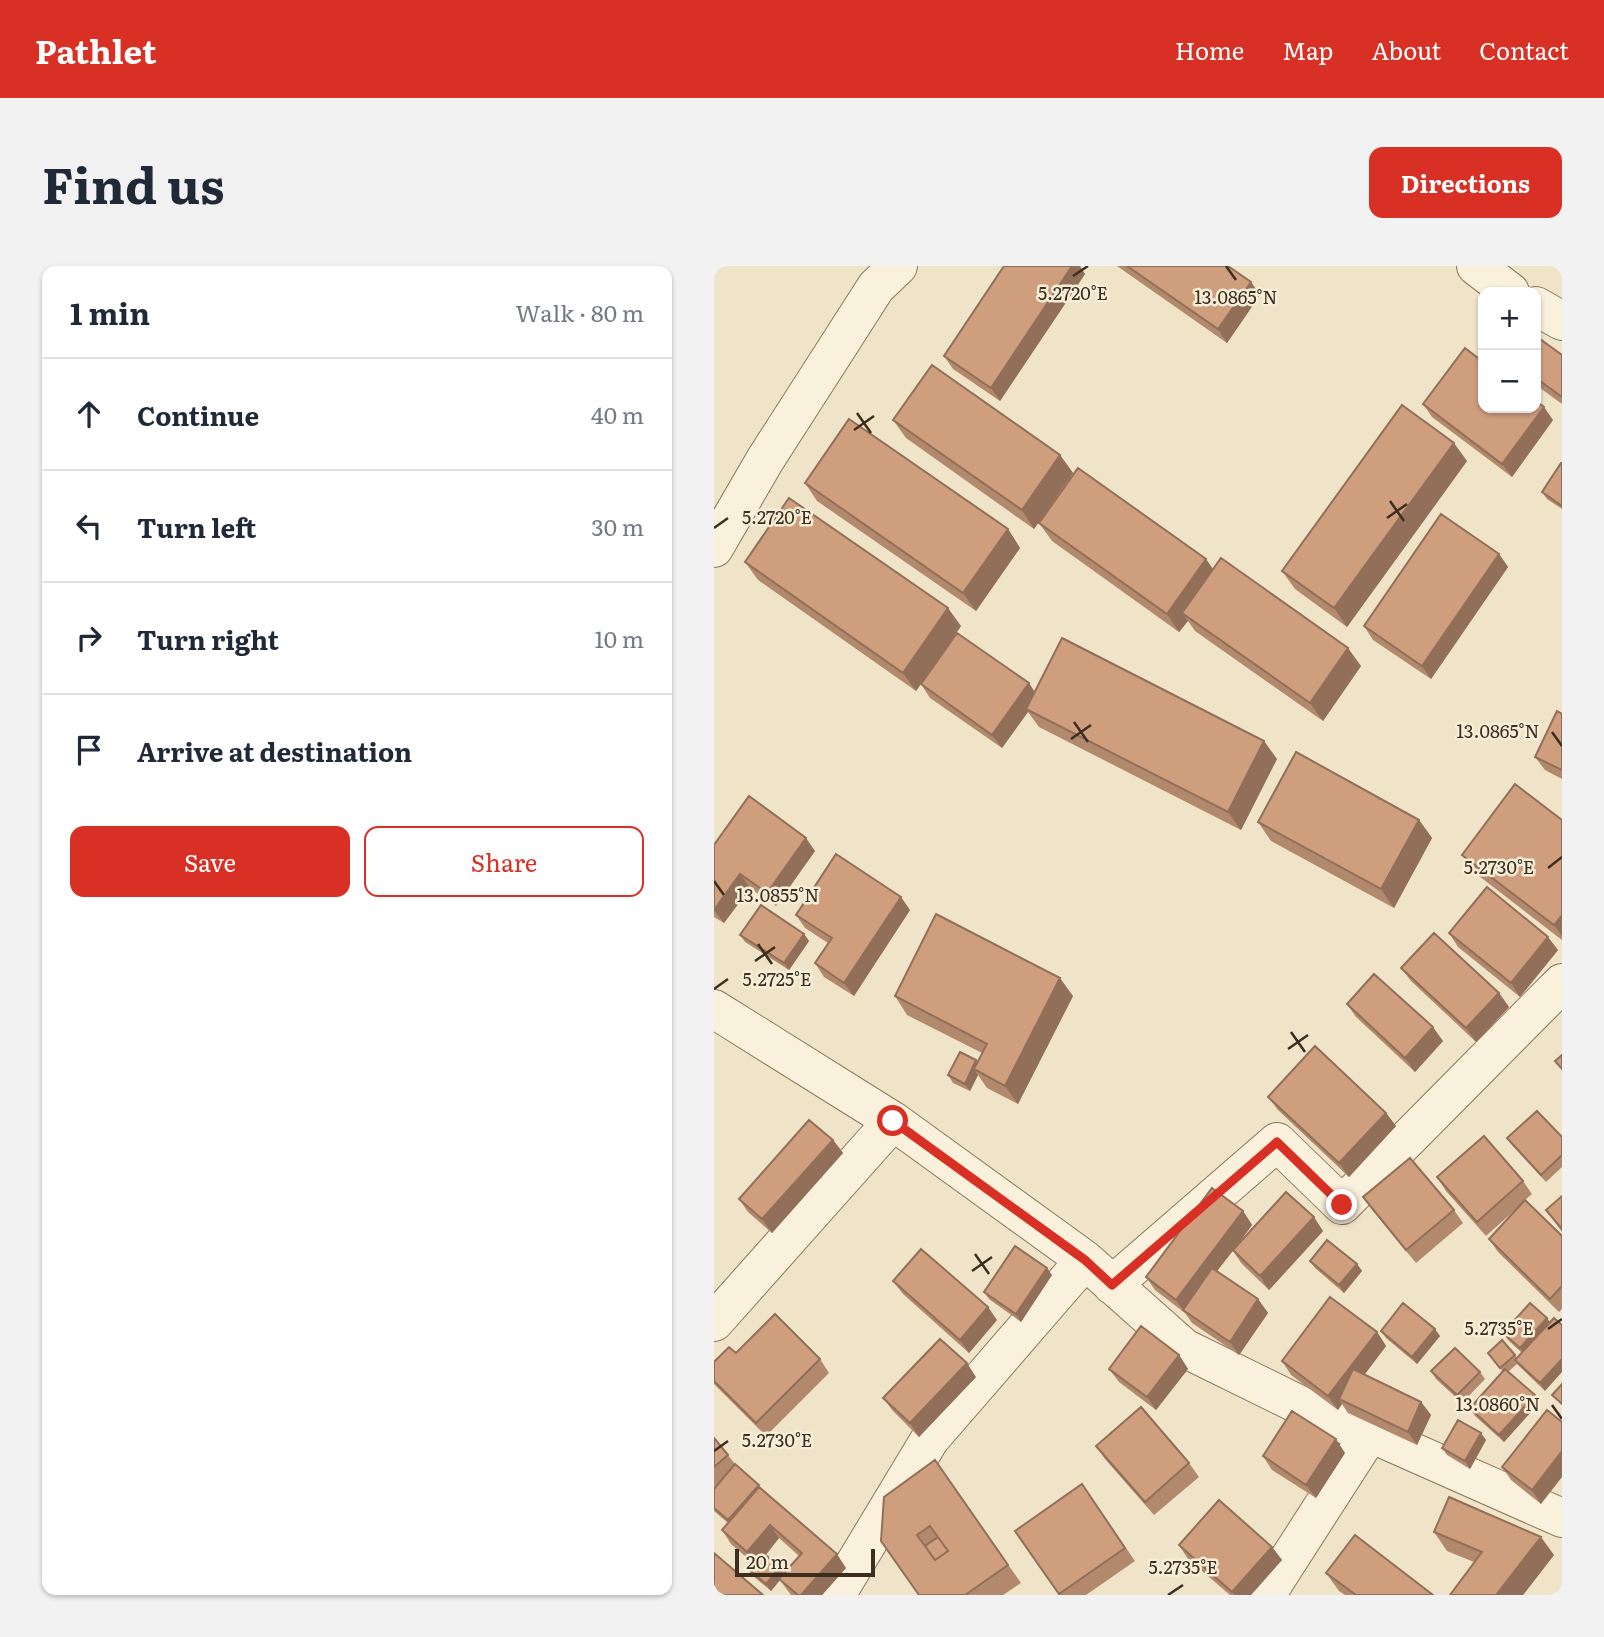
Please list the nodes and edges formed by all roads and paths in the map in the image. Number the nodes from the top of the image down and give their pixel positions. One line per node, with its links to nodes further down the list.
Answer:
1 (898, 266): 6 (street)
2 (1476, 266): 3 (street)
3 (1503, 287)
4 (1541, 309): 5 (street)
5 (1562, 321)
6 (714, 548)
7 (1562, 983): 10 (street)
8 (714, 1009): 9 (street)
9 (893, 1121): 10 (street); 11 (street)
10 (1098, 1272): 12 (street); 14 (street)
11 (714, 1322)
12 (1370, 1433): 13 (street); 15 (street)
13 (1562, 1518)
14 (836, 1595)
15 (1266, 1595)

